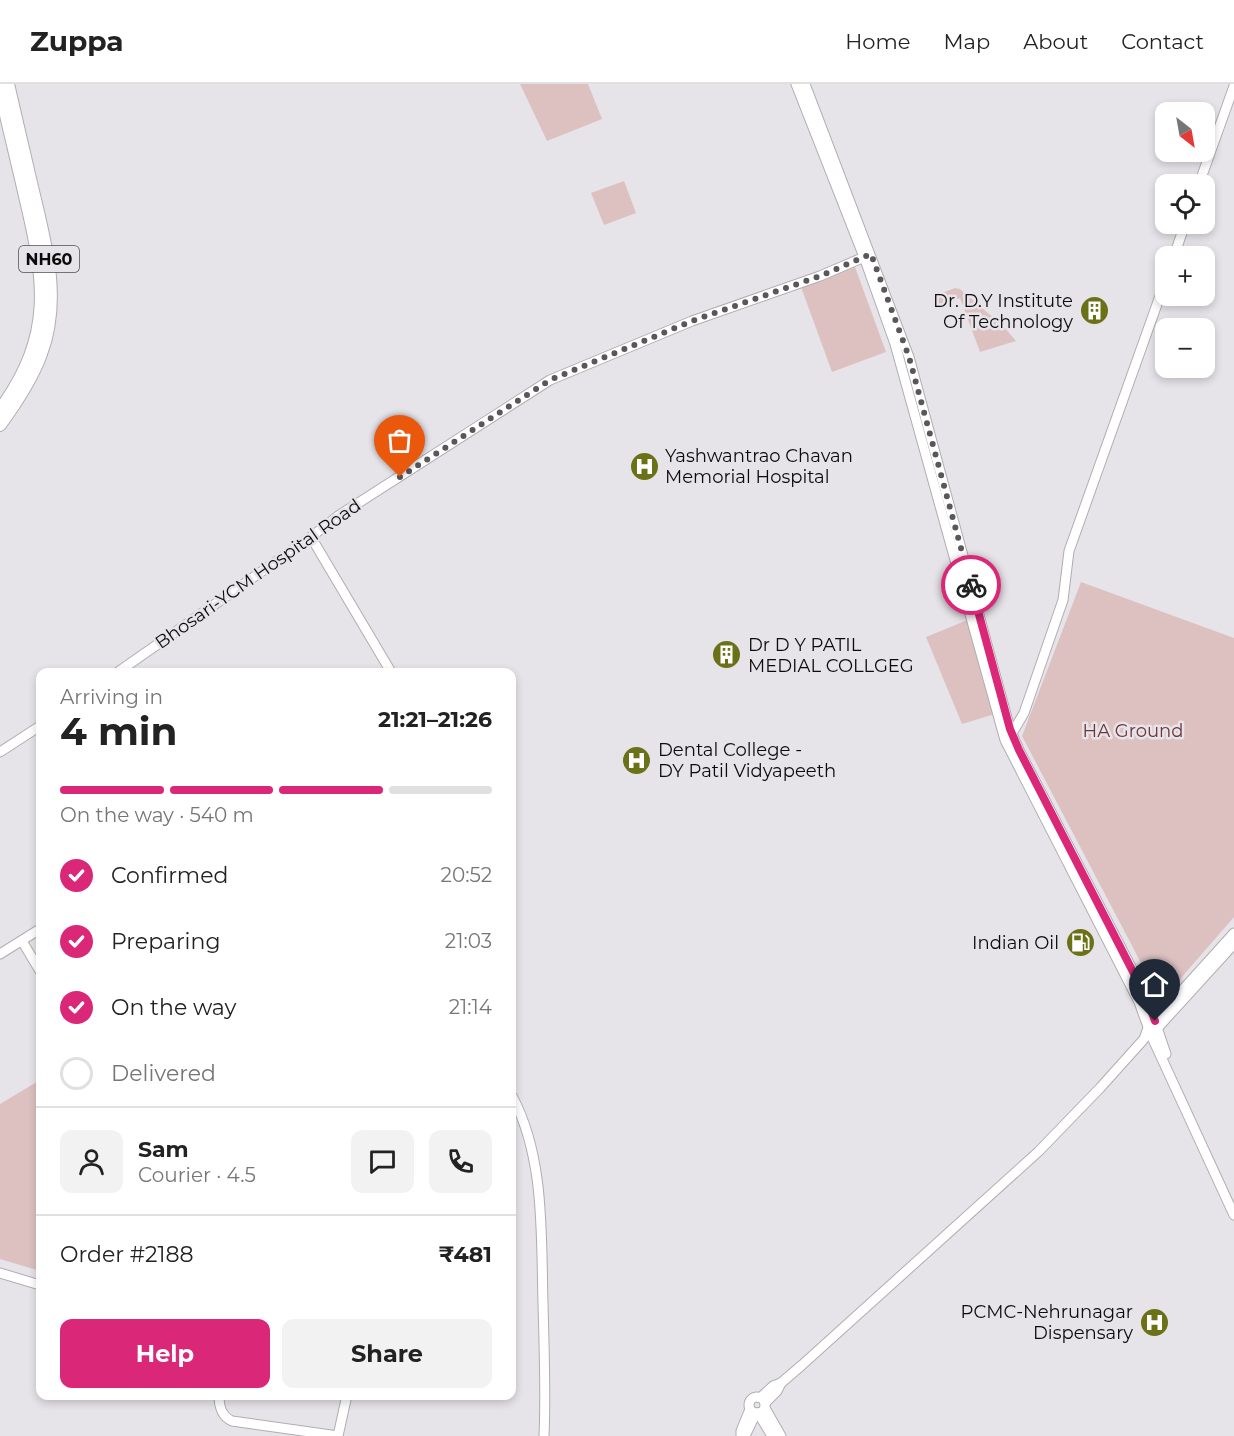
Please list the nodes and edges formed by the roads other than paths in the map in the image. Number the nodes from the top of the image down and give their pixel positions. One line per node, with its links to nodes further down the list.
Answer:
1 (8, 84): 10 (highway, NH60)
2 (796, 84): 7 (street)
3 (805, 84): 7 (street)
4 (1234, 86): 6 (street)
5 (0, 89): 9 (highway, NH60)
6 (1203, 174)
7 (867, 256): 11 (street, Bhosari-YCM Hospital Road); 15 (street)
8 (1156, 306): 15 (street)
9 (0, 410)
10 (0, 425)
11 (311, 537): 12 (street, Bhosari-YCM Hospital Road); 13 (street)
12 (124, 668)
13 (389, 668)
14 (36, 729): 16 (street)
15 (1009, 736): 23 (street)
16 (0, 752)
17 (36, 932): 19 (street)
18 (1234, 933): 23 (street)
19 (22, 941): 21 (street); 22 (street)
20 (1234, 944): 23 (street)
21 (0, 954)
22 (36, 964)
23 (1151, 1030): 25 (street); 26 (street); 31 (street)
24 (516, 1105): 32 (street)
25 (1234, 1201)
26 (1234, 1215)
27 (0, 1273): 28 (street)
28 (36, 1284)
29 (220, 1400): 30 (street)
30 (346, 1400)
31 (759, 1407): 33 (street); 34 (street); 35 (street)
32 (544, 1436)
33 (743, 1436)
34 (772, 1436)
35 (782, 1436)

